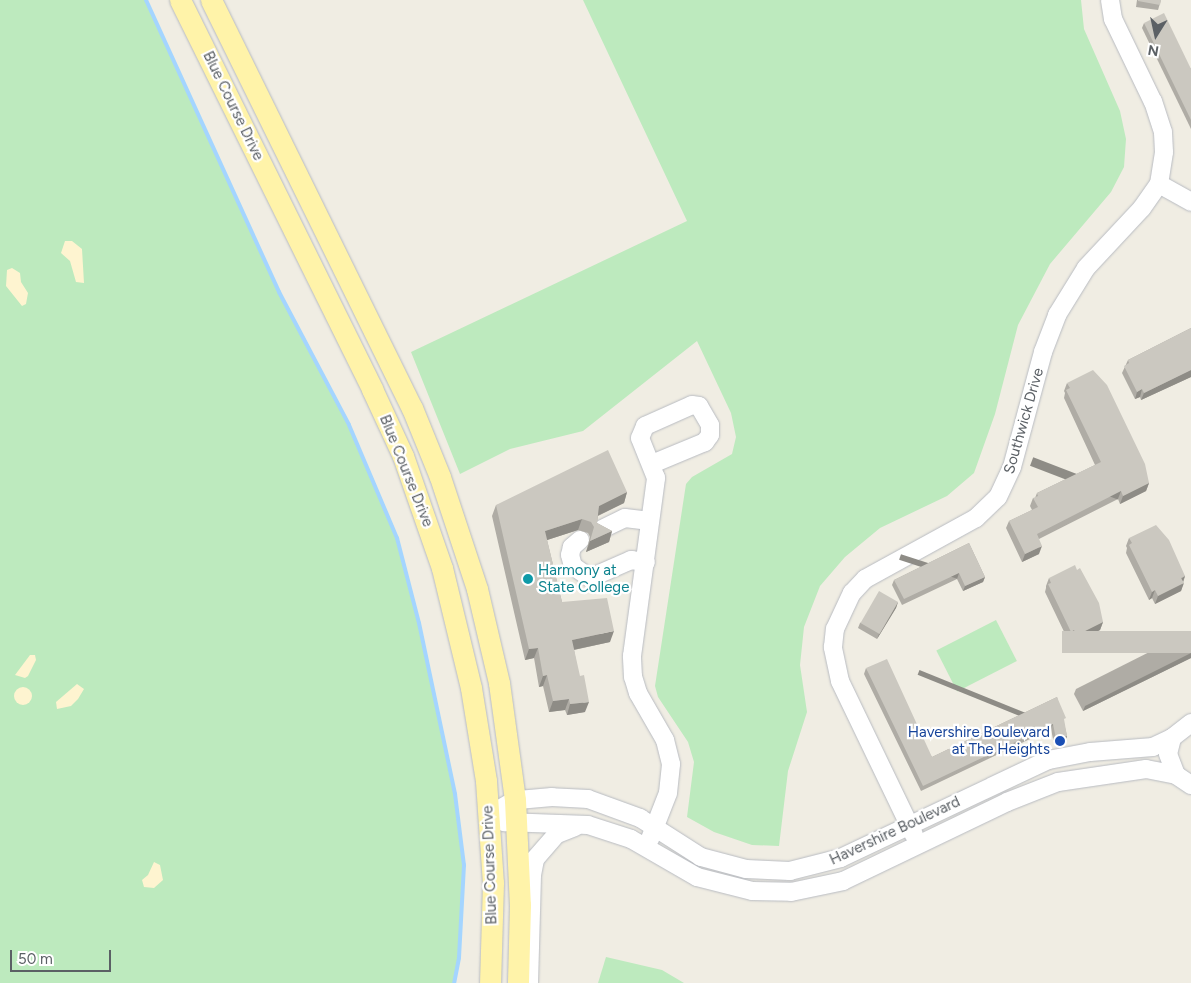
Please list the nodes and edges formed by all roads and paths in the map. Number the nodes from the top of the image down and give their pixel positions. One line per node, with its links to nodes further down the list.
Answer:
1 (180, 0): 16 (main road, Blue Course Drive)
2 (210, 0): 15 (main road, Blue Course Drive)
3 (1110, 0): 4 (street, Southwick Drive)
4 (1158, 184): 5 (street); 19 (street, Southwick Drive)
5 (1191, 202)
6 (652, 464): 7 (street)
7 (650, 521): 8 (street); 10 (street)
8 (602, 529)
9 (580, 540): 10 (street)
10 (646, 562): 20 (street)
11 (1191, 723): 12 (street, Havershire Boulevard)
12 (1172, 738): 13 (street); 19 (street, Havershire Boulevard)
13 (1176, 775): 14 (street); 21 (street, Havershire Boulevard)
14 (1191, 785)
15 (515, 800): 16 (street, Havershire Boulevard); 17 (main road, Blue Course Drive); 20 (street, Havershire Boulevard)
16 (489, 815): 17 (street, Havershire Boulevard); 23 (main road, Blue Course Drive)
17 (516, 823): 18 (street, Havershire Boulevard); 24 (main road, Blue Course Drive)
18 (588, 825): 22 (street, Havershire Boulevard); 25 (street)
19 (910, 826): 20 (street, Havershire Boulevard); 21 (street, Southwick Drive)
20 (654, 828): 22 (street)
21 (920, 845): 22 (street, Havershire Boulevard)
22 (647, 848)
23 (490, 983)
24 (518, 983)
25 (529, 983)

